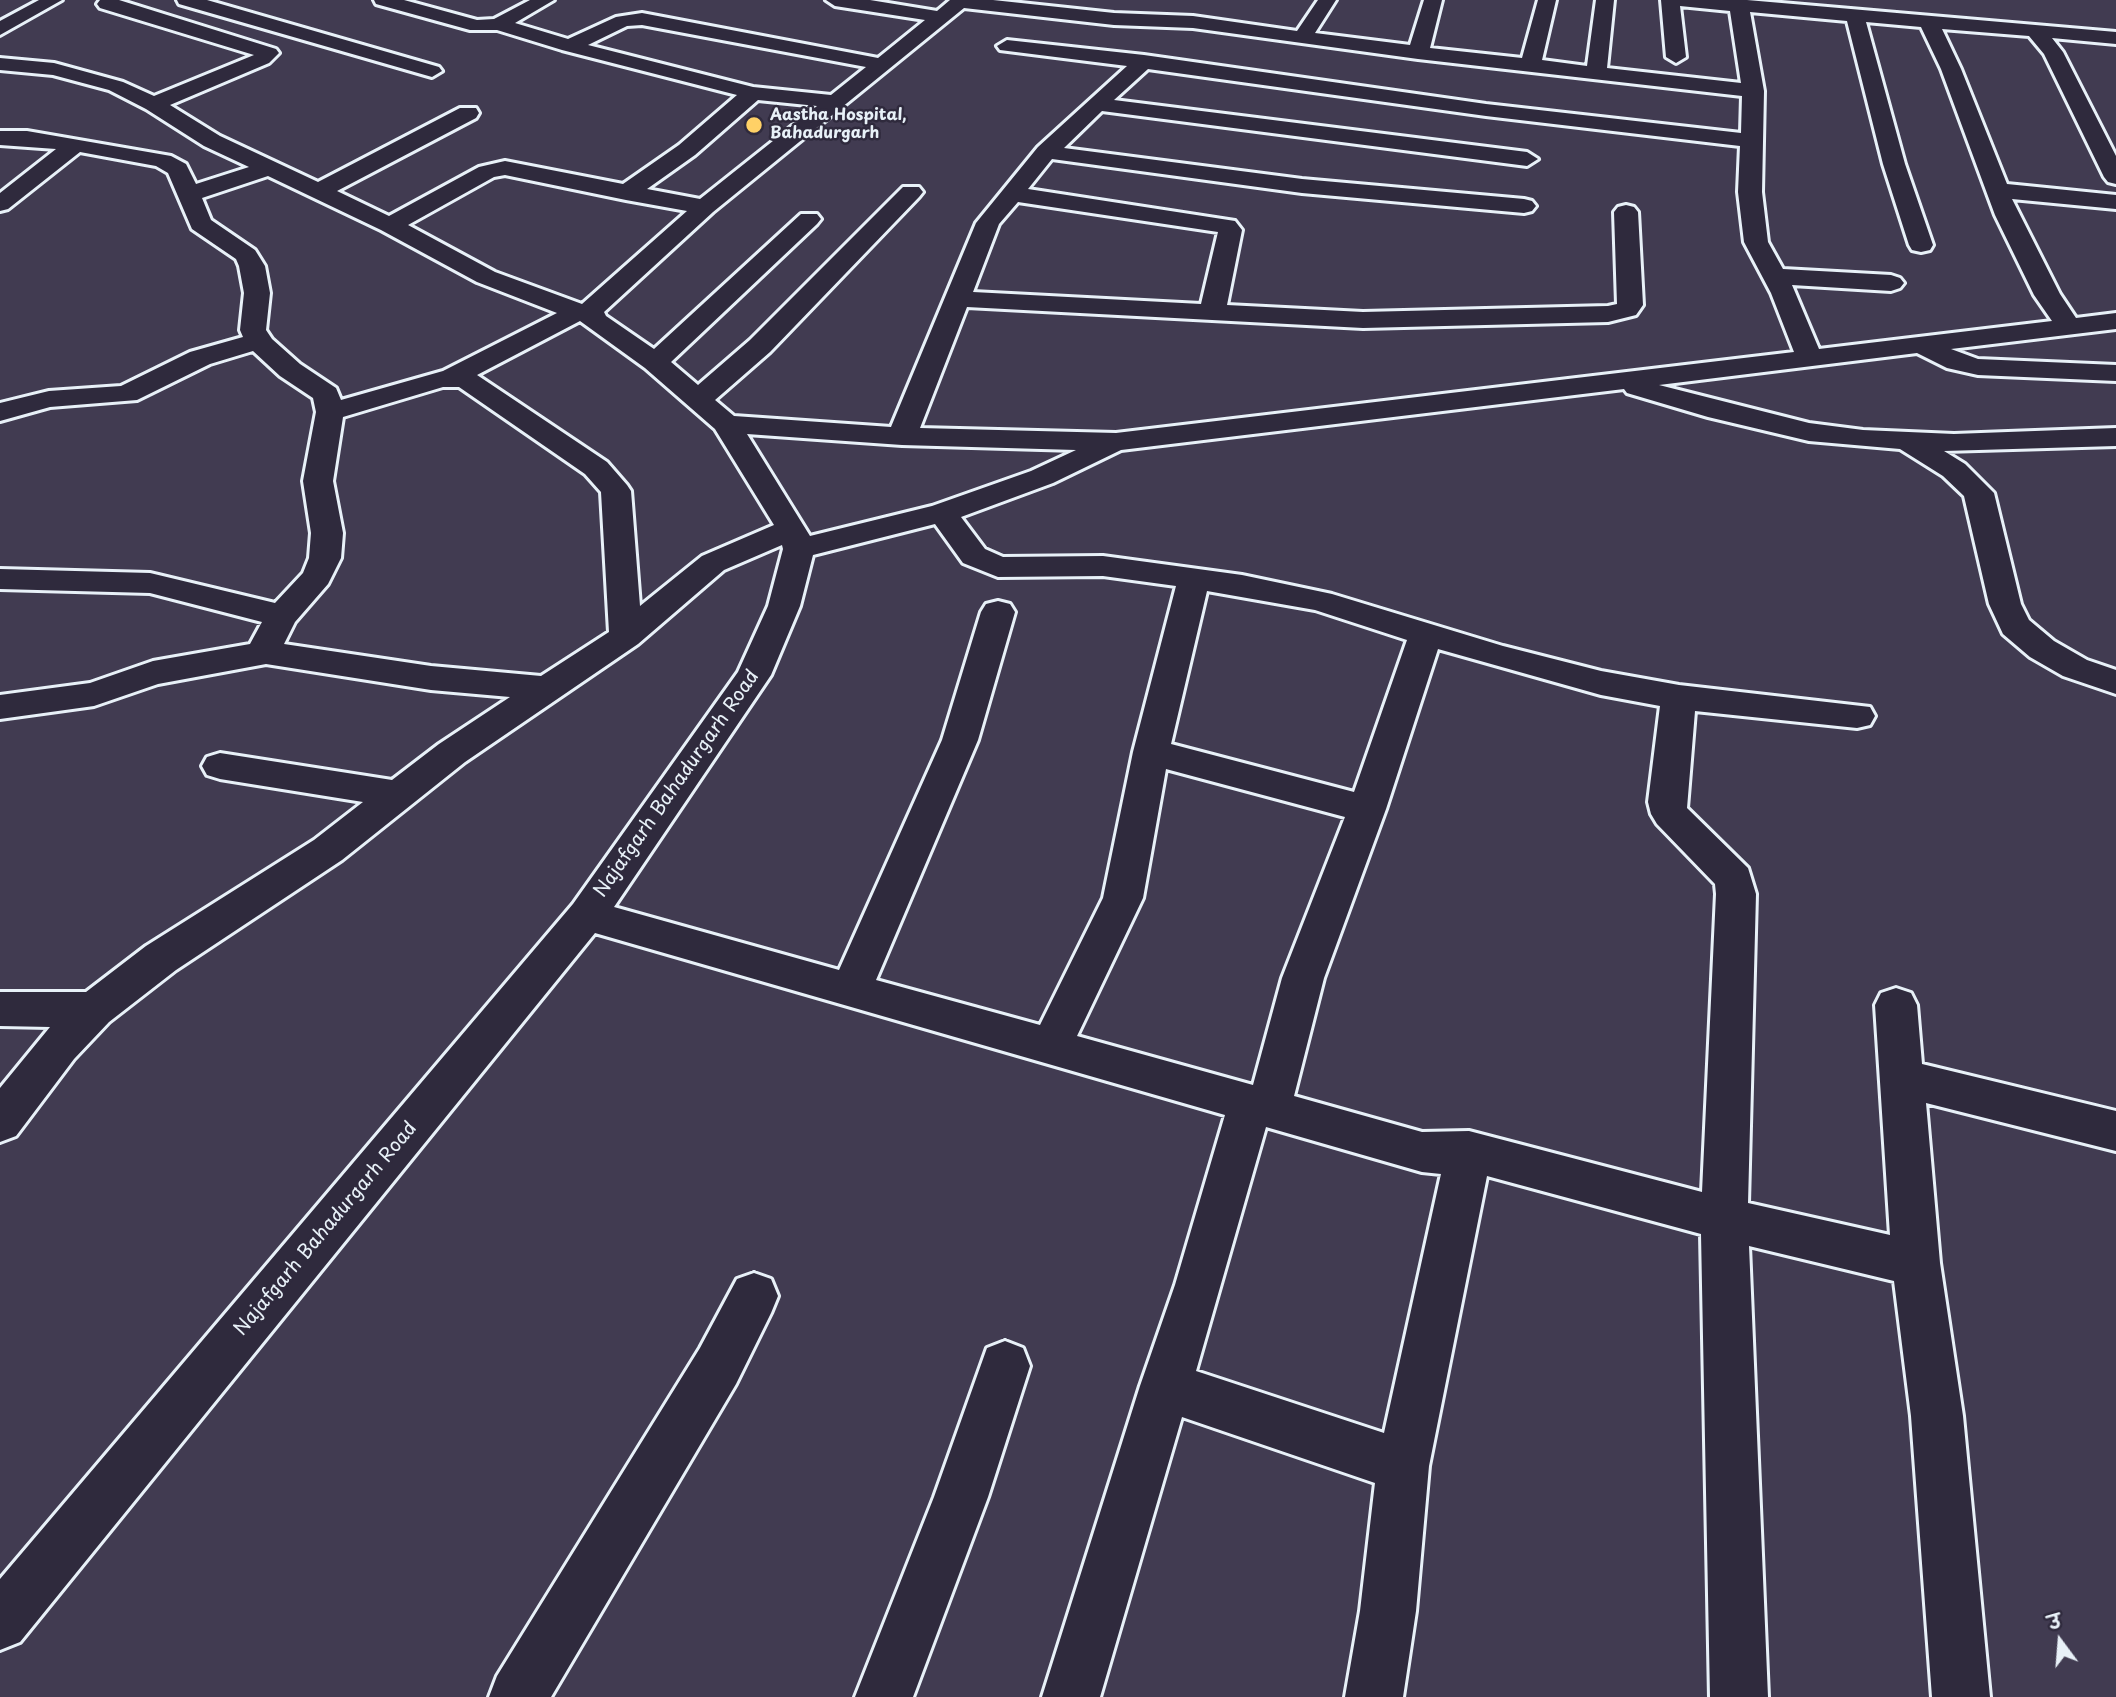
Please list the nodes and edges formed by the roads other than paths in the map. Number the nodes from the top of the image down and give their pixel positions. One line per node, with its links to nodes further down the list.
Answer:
1 (53, 0): 19 (street)
2 (110, 0): 36 (street)
3 (186, 0): 15 (street)
4 (247, 0): 15 (street)
5 (383, 0): 17 (street)
6 (545, 0): 17 (street)
7 (835, 0): 14 (street)
8 (1327, 0): 21 (street)
9 (1433, 0): 25 (street)
10 (1547, 0): 30 (street)
11 (1605, 0): 32 (street)
12 (1672, 0): 13 (street); 26 (street)
13 (1738, 3): 16 (street); 33 (street)
14 (954, 6): 21 (street); 29 (street)
15 (223, 9): 31 (street)
16 (1855, 16): 18 (street); 59 (street)
17 (498, 23): 23 (street)
18 (1929, 23): 20 (street); 46 (street)
19 (0, 29)
20 (2036, 32): 22 (street); 44 (street)
21 (1303, 37): 25 (street)
22 (2116, 38)
23 (569, 46): 29 (street); 34 (street)
24 (1007, 46): 27 (street)
25 (1418, 53): 30 (street)
26 (1676, 57)
27 (1144, 61): 37 (street); 40 (street)
28 (0, 64): 36 (street)
29 (880, 64): 35 (street)
30 (1530, 66): 32 (street)
31 (432, 71)
32 (1597, 74): 33 (street)
33 (1753, 91): 40 (street)
34 (752, 93): 35 (street); 49 (street)
35 (834, 102): 55 (street)
36 (154, 104): 45 (street)
37 (1097, 104): 42 (street); 43 (street)
38 (468, 113): 47 (street)
39 (0, 138): 41 (street)
40 (1751, 141): 60 (street)
41 (74, 146): 50 (street); 53 (street)
42 (1046, 152): 51 (street); 54 (street)
43 (1527, 159)
44 (2113, 164)
45 (270, 168): 47 (street); 50 (street)
46 (1997, 190): 52 (street); 66 (street)
47 (317, 192): 58 (street)
48 (911, 192): 74 (street)
49 (626, 193): 55 (street); 58 (street)
50 (189, 194): 67 (street)
51 (1011, 194): 62 (street); 64 (street)
52 (2116, 202)
53 (0, 204)
54 (1524, 206)
55 (705, 208): 63 (street)
56 (1626, 212): 64 (street)
57 (809, 219): 70 (street)
58 (390, 225): 63 (street)
59 (1921, 245)
60 (1774, 275): 61 (street); 69 (street)
61 (1891, 282)
62 (956, 299): 64 (street); 78 (street)
63 (584, 314): 70 (street); 72 (street)
64 (1212, 314)
65 (2116, 321): 66 (street)
66 (2070, 328): 68 (street)
67 (259, 341): 75 (street); 76 (street)
68 (1924, 346): 69 (street); 71 (street)
69 (1810, 359): 73 (street)
70 (655, 362): 74 (street)
71 (2116, 373)
72 (450, 378): 76 (street); 89 (street)
73 (1622, 383): 80 (street); 81 (street)
74 (700, 398): 77 (street)
75 (0, 412)
76 (330, 412): 87 (street)
77 (726, 424): 78 (street); 83 (street)
78 (902, 436): 80 (street)
79 (2116, 437): 81 (street)
80 (1116, 442): 82 (street)
81 (1909, 442): 91 (street)
82 (943, 513): 83 (street); 85 (street)
83 (795, 539): 89 (street); 100 (street, Najafgarh Bahadurgarh Road)
84 (0, 579): 87 (street)
85 (1194, 579): 88 (street); 96 (street)
86 (998, 612): 101 (street)
87 (282, 616): 90 (street)
88 (1426, 634): 93 (street); 99 (street)
89 (626, 636): 92 (street)
90 (266, 653): 92 (street); 94 (street)
91 (2116, 682)
92 (548, 689): 98 (street)
93 (1679, 697): 95 (street); 111 (street)
94 (0, 708)
95 (1857, 716)
96 (1151, 752): 99 (street); 105 (street)
97 (220, 766): 98 (street)
98 (401, 795): 104 (street)
99 (1367, 809): 107 (street)
100 (587, 915): 101 (street); 117 (street, Najafgarh Bahadurgarh Road)
101 (851, 990): 105 (street)
102 (1896, 1005): 106 (street)
103 (0, 1009): 104 (street)
104 (94, 1010): 108 (street)
105 (1051, 1046): 107 (street)
106 (1901, 1078): 109 (street); 112 (street)
107 (1260, 1106): 110 (street); 115 (street)
108 (0, 1122)
109 (2116, 1131)
110 (1469, 1151): 111 (street); 116 (street)
111 (1724, 1219): 112 (street); 122 (street)
112 (1916, 1263): 123 (street)
113 (754, 1296): 118 (street)
114 (1005, 1366): 119 (street)
115 (1165, 1386): 116 (street); 120 (street)
116 (1403, 1466): 121 (street)
117 (0, 1622)
118 (518, 1697)
119 (884, 1697)
120 (1072, 1697)
121 (1374, 1697)
122 (1740, 1697)
123 (1961, 1697)

